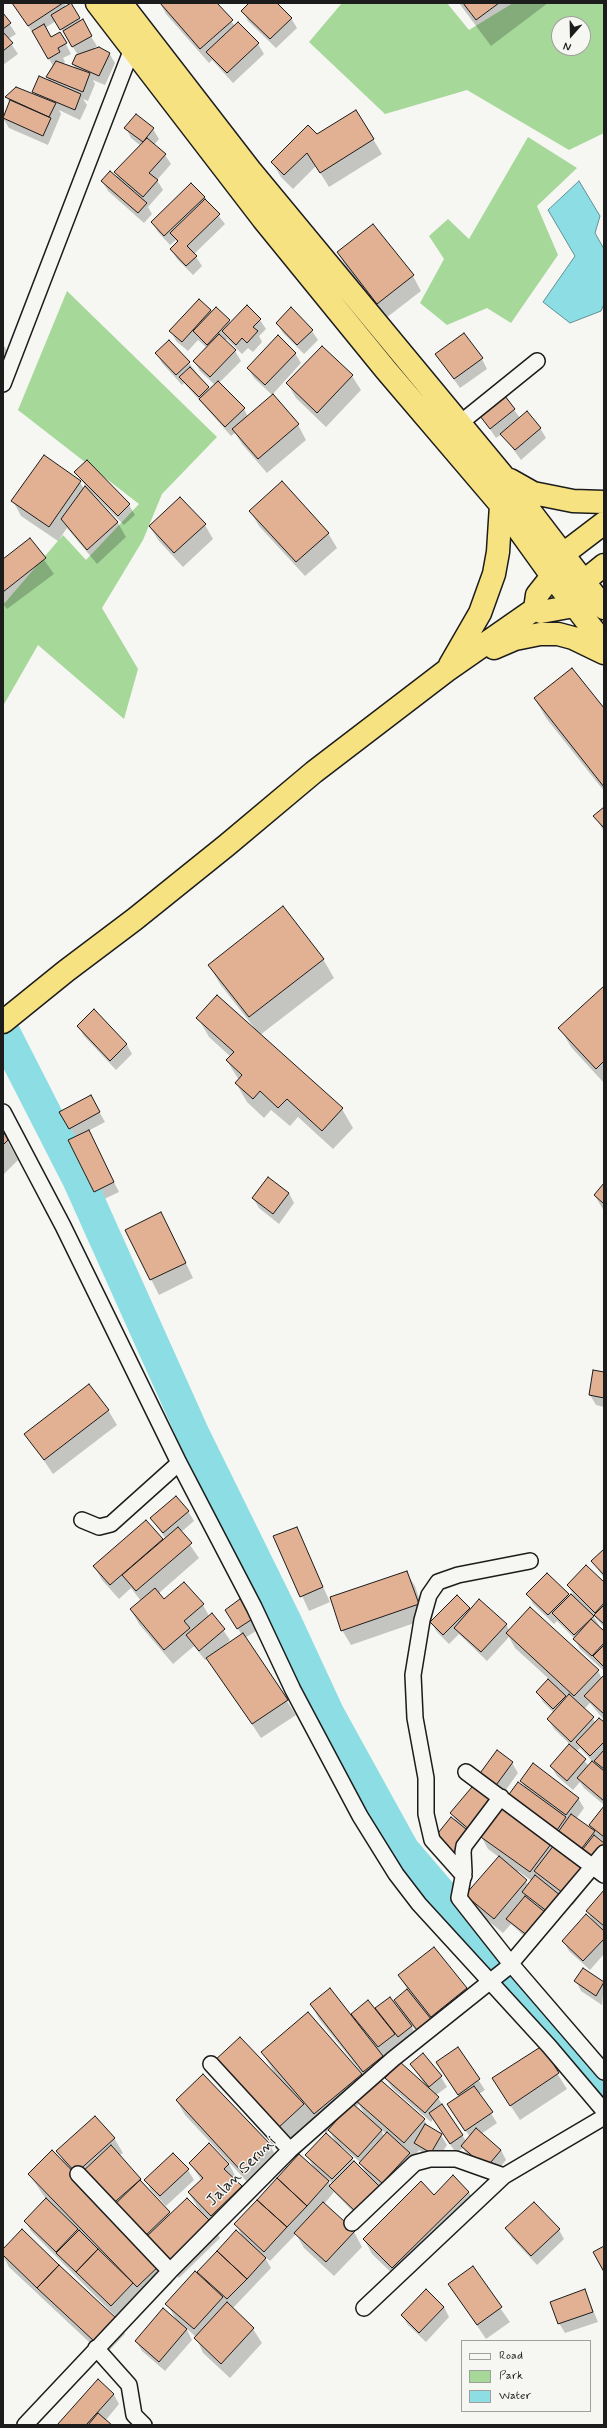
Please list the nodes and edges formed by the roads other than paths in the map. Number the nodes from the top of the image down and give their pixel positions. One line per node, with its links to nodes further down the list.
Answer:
1 (96, 3): 4 (highway)
2 (120, 3): 3 (highway)
3 (141, 28): 4 (street); 7 (highway)
4 (132, 50): 6 (street); 10 (highway)
5 (537, 361): 7 (street)
6 (3, 384)
7 (459, 424): 8 (highway)
8 (504, 477): 9 (highway); 12 (highway)
9 (604, 502)
10 (501, 505): 14 (highway); 21 (highway)
11 (604, 523): 12 (highway)
12 (562, 555): 14 (highway); 15 (highway)
13 (604, 565): 15 (highway)
14 (552, 576): 16 (highway); 18 (highway)
15 (583, 582): 16 (highway); 17 (highway)
16 (574, 606): 18 (highway); 19 (highway)
17 (604, 608)
18 (535, 609): 21 (highway)
19 (604, 644)
20 (604, 653): 21 (highway)
21 (450, 668): 22 (highway)
22 (4, 1022)
23 (3, 1112): 24 (street)
24 (178, 1463): 25 (street); 33 (street)
25 (82, 1520)
26 (530, 1561): 31 (street)
27 (466, 1772): 28 (street)
28 (501, 1797): 30 (street); 31 (street)
29 (604, 1853): 30 (street, Jalan Seruni)
30 (599, 1871): 32 (street, Jalan Seruni)
31 (464, 1876): 32 (street)
32 (509, 1966): 33 (street, Jalan Seruni); 35 (street)
33 (491, 1980): 36 (street); 38 (street, Jalan Seruni)
34 (211, 2064): 38 (street)
35 (604, 2072)
36 (604, 2111)
37 (604, 2117): 40 (street)
38 (290, 2150): 42 (street, Jalan Seruni)
39 (78, 2174): 42 (street)
40 (504, 2176): 41 (street); 43 (street)
41 (352, 2223)
42 (170, 2270): 44 (street, Jalan Seruni)
43 (364, 2308)
44 (96, 2348): 45 (street, Jalan Seruni); 46 (street)
45 (25, 2425)
46 (144, 2425)

